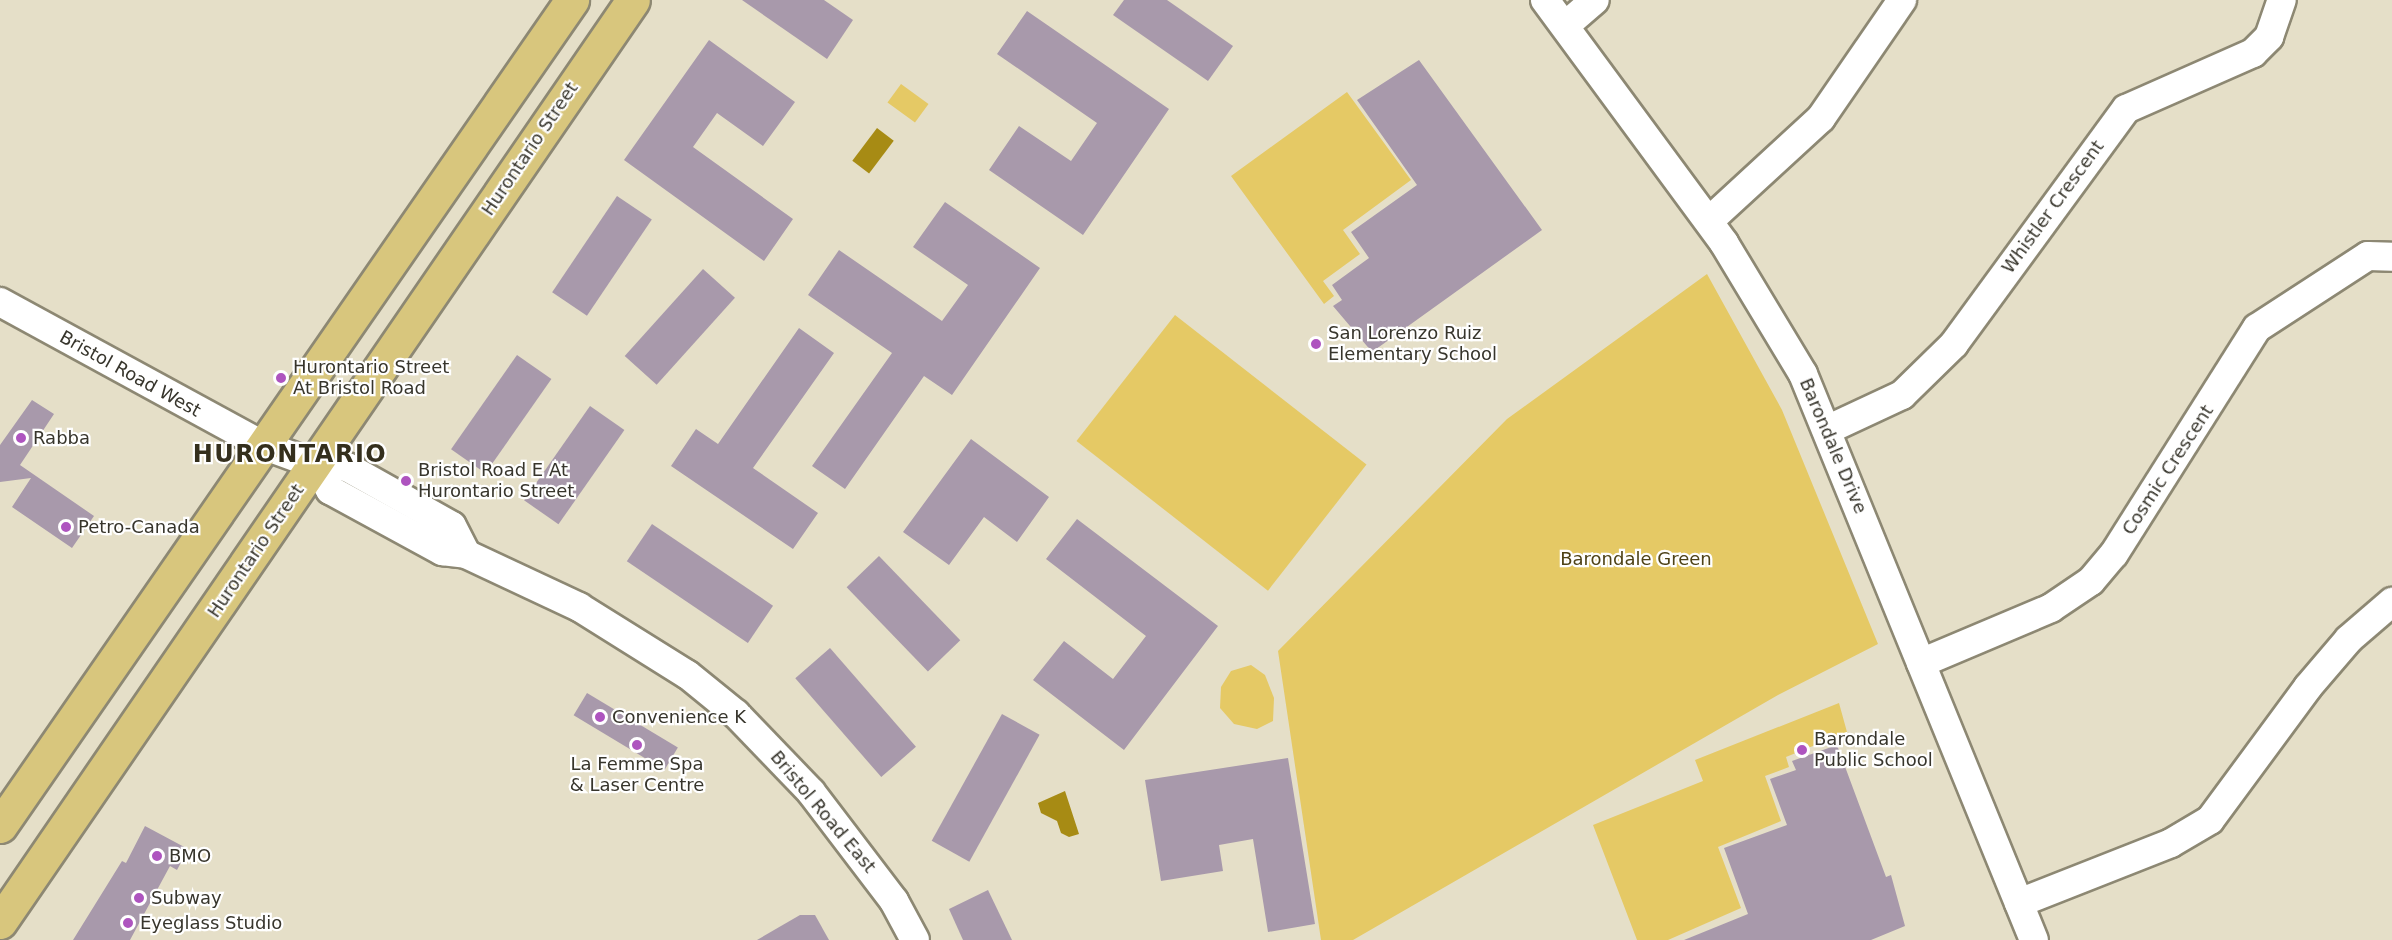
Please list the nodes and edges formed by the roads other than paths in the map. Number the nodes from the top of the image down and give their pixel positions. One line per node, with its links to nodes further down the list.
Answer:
1 (572, 0): 12 (main road)
2 (633, 0): 13 (main road, Hurontario Street)
3 (1545, 0): 7 (street, Barondale Drive)
4 (1596, 0): 7 (street)
5 (1902, 0): 8 (street)
6 (2282, 0): 11 (street, Whistler Crescent)
7 (1566, 25): 8 (street, Barondale Drive)
8 (1708, 220): 11 (street, Barondale Drive)
9 (2392, 257): 15 (street, Cosmic Crescent)
10 (0, 302): 12 (street, Bristol Road West)
11 (1829, 429): 15 (street, Barondale Drive)
12 (260, 444): 13 (street, Bristol Road West); 16 (main road)
13 (314, 465): 18 (main road, Hurontario Street); 19 (street, Bristol Road East)
14 (2392, 602): 17 (street)
15 (1921, 663): 17 (street, Barondale Drive)
16 (0, 826)
17 (2019, 903): 20 (street, Barondale Drive)
18 (0, 922)
19 (915, 940)
20 (2034, 940)

